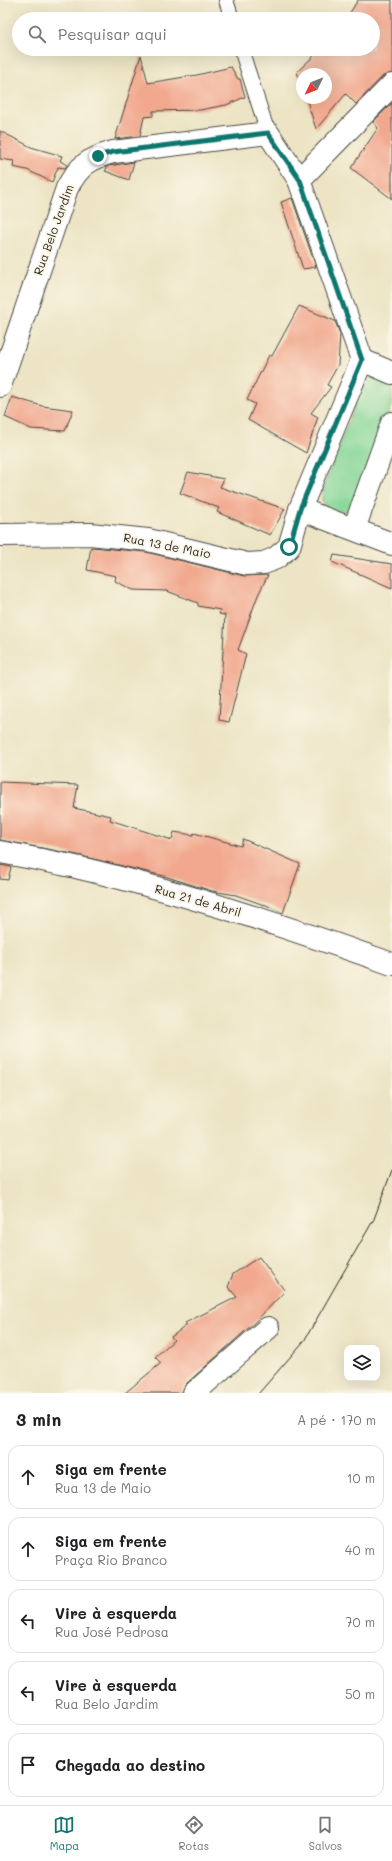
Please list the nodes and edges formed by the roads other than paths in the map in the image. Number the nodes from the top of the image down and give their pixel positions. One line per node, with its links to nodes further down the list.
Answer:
1 (226, 0): 2 (lane)
2 (230, 12)
3 (243, 56): 5 (lane)
4 (392, 85): 6 (street)
5 (268, 133): 6 (street); 9 (street, Rua Belo Jardim)
6 (300, 180): 7 (street)
7 (362, 360): 8 (street); 11 (street, Rua 13 de Maio)
8 (392, 373)
9 (0, 386)
10 (392, 423): 12 (street)
11 (300, 509): 12 (street); 13 (street, Rua 13 de Maio)
12 (354, 529): 14 (street)
13 (0, 535)
14 (392, 544)
15 (0, 852): 16 (street, Rua 21 de Abril)
16 (392, 964)
17 (268, 1328): 18 (street)
18 (194, 1393)

